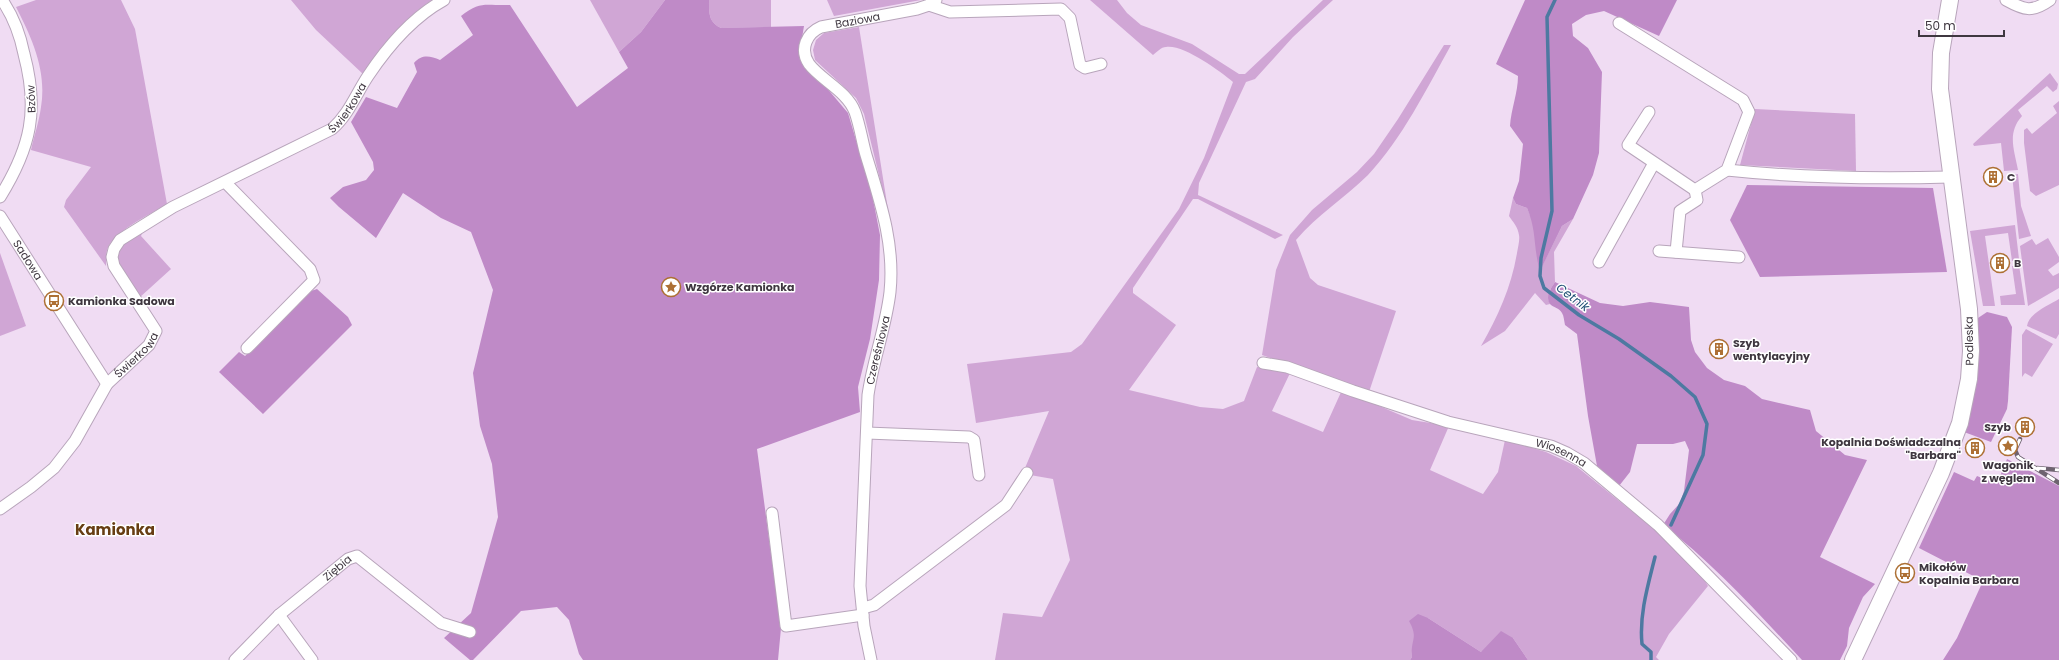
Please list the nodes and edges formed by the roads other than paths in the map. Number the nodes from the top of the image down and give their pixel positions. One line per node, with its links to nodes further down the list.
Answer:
1 (2, 0): 16 (street, Bzów)
2 (444, 0): 14 (street, Świerkowa)
3 (1950, 0): 13 (street, Podleska)
4 (2006, 0): 5 (street)
5 (2050, 0)
6 (932, 3): 8 (street, Baziowa); 9 (street)
7 (1619, 23): 12 (street)
8 (809, 64): 25 (street, Czereśniowa)
9 (1101, 64)
10 (1648, 112): 11 (street)
11 (1654, 163): 15 (street); 21 (street)
12 (1727, 170): 13 (street); 15 (street)
13 (1950, 177): 37 (street, Podleska)
14 (225, 182): 22 (street); 24 (street, Świerkowa)
15 (1695, 190): 19 (street)
16 (0, 197)
17 (0, 216): 24 (street, Sadowa)
18 (1659, 250): 19 (street)
19 (1676, 252): 20 (street)
20 (1739, 257)
21 (1599, 262)
22 (247, 348)
23 (1263, 362): 36 (street, Wiosenna)
24 (107, 384): 28 (street, Świerkowa)
25 (867, 433): 27 (street); 30 (street, Czereśniowa)
26 (1027, 472): 30 (street)
27 (980, 475)
28 (0, 509)
29 (772, 513): 30 (street)
30 (863, 611): 35 (street, Czereśniowa)
31 (279, 615): 32 (street, Ziębia); 33 (street, Ziębia); 34 (street)
32 (470, 632)
33 (235, 660)
34 (312, 660)
35 (871, 660)
36 (1791, 660)
37 (1853, 660)

